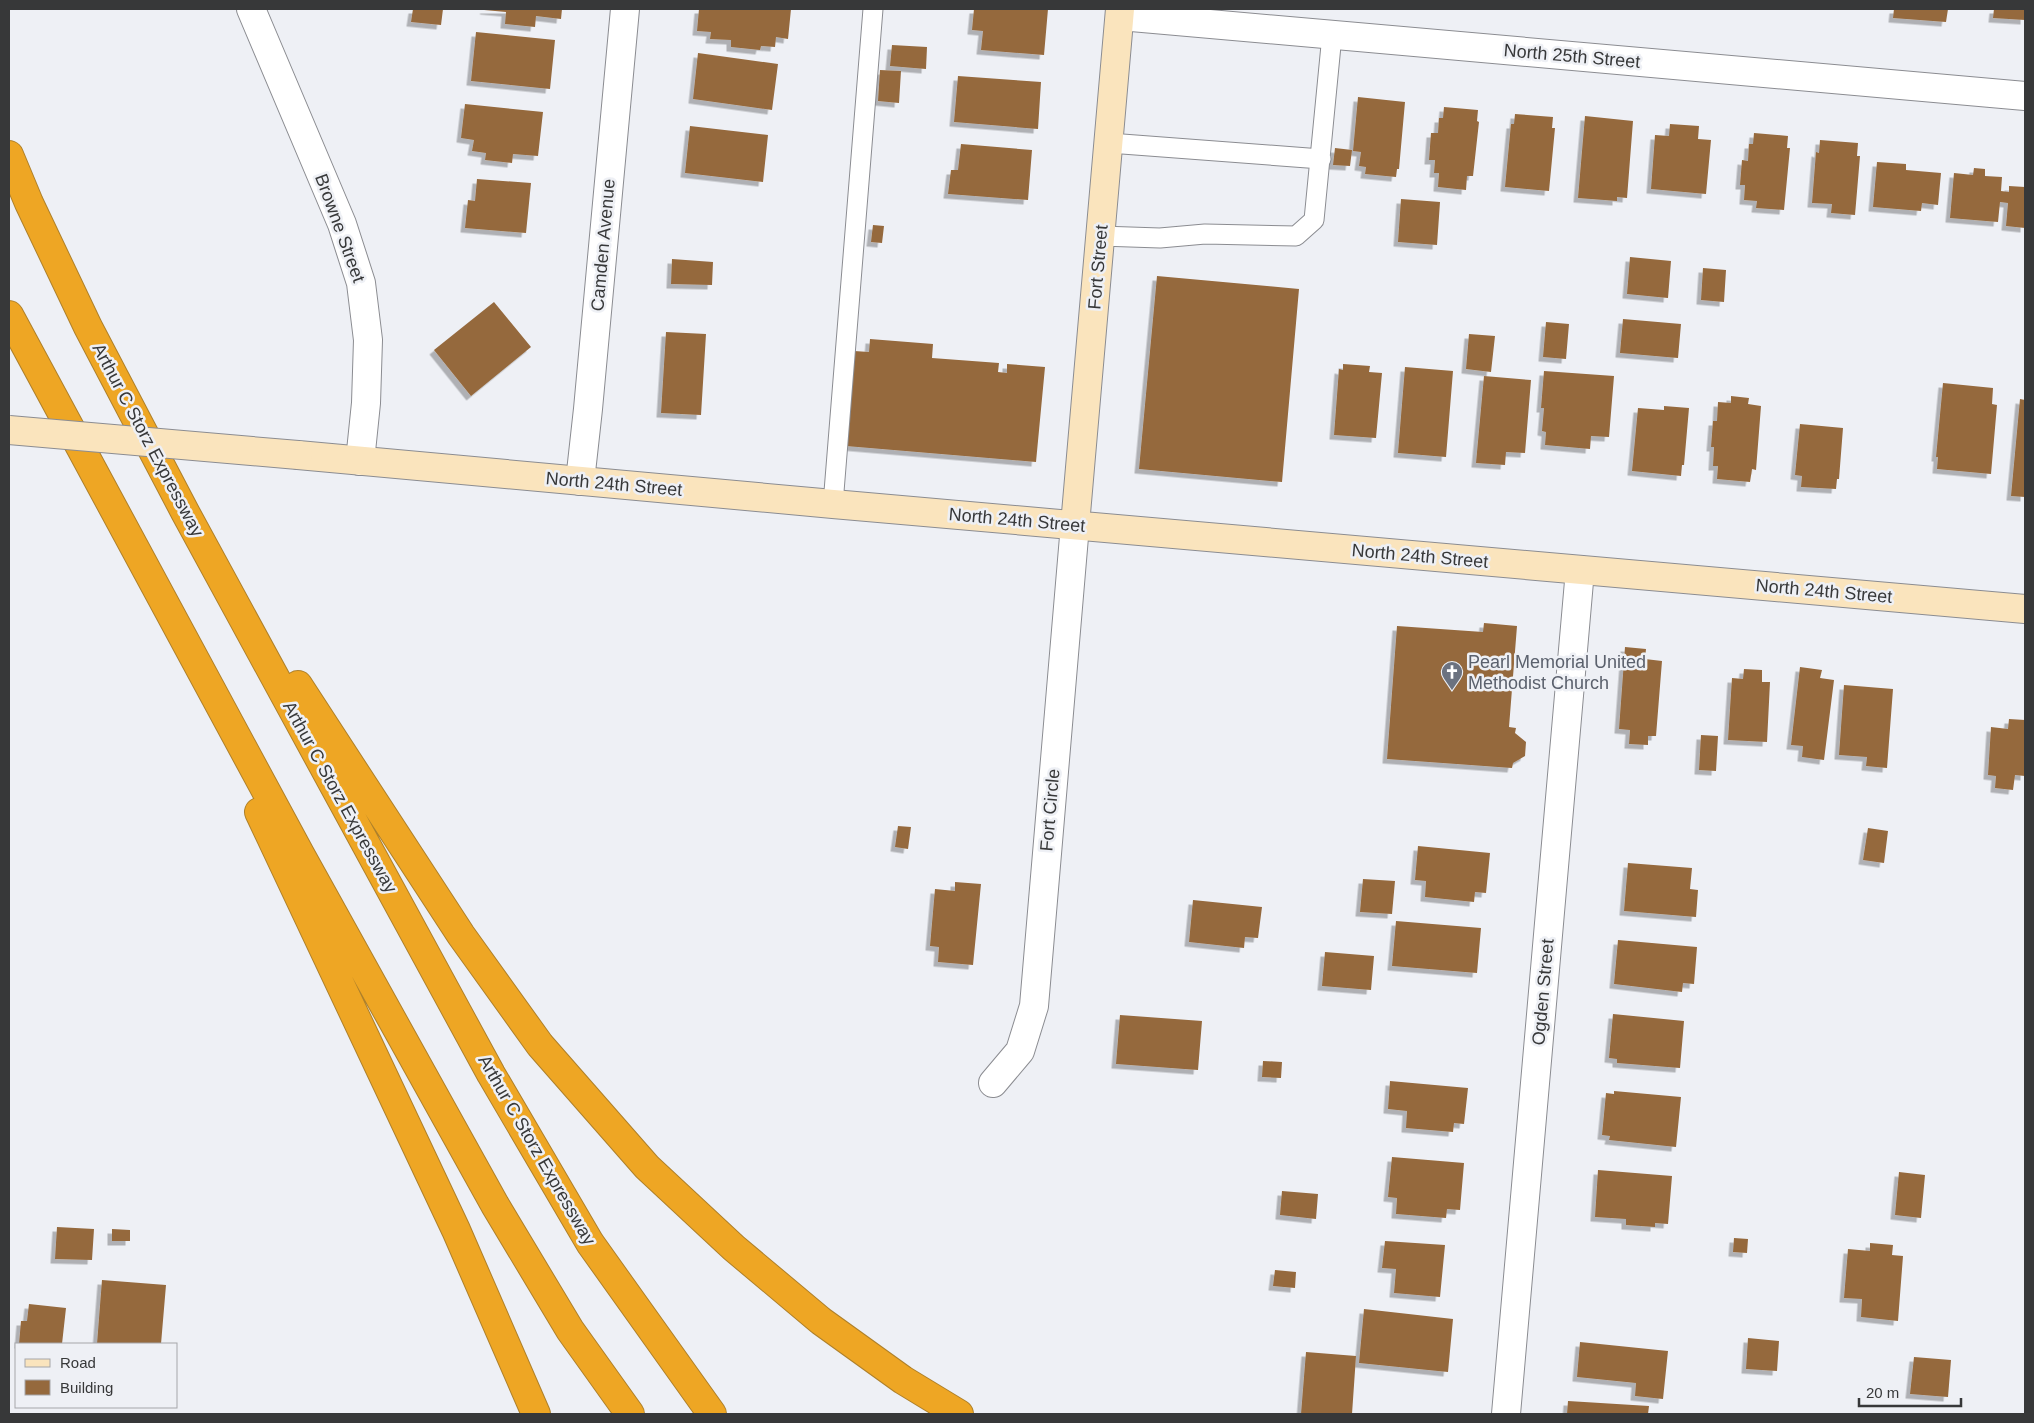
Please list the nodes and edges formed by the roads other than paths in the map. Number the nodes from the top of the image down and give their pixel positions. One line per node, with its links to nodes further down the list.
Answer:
1 (251, 9): 13 (street, Browne Street)
2 (625, 9): 14 (street, Camden Avenue)
3 (873, 9): 15 (lane)
4 (1120, 12): 5 (street, North 25th Street); 7 (street, Fort Street)
5 (1332, 35): 6 (street, North 25th Street); 9 (lane)
6 (2025, 96)
7 (1109, 143): 9 (lane); 10 (street, Fort Street)
8 (9, 155): 16 (highway, Arthur C Storz Expressway)
9 (1321, 159): 10 (lane)
10 (1100, 236): 17 (street, Fort Street)
11 (9, 315): 18 (highway)
12 (9, 430): 13 (street, North 24th Street, bridge)
13 (360, 461): 14 (street, North 24th Street)
14 (580, 481): 15 (street, North 24th Street)
15 (833, 504): 17 (street, North 24th Street)
16 (185, 512): 24 (highway, Arthur C Storz Expressway); 25 (highway)
17 (1075, 525): 19 (street, North 24th Street); 21 (street, Fort Circle)
18 (125, 528): 22 (highway); 23 (highway)
19 (1580, 570): 20 (street, North 24th Street); 26 (street, Ogden Street)
20 (2025, 609)
21 (993, 1083)
22 (536, 1414)
23 (630, 1414)
24 (712, 1414)
25 (959, 1414)
26 (1506, 1414)

